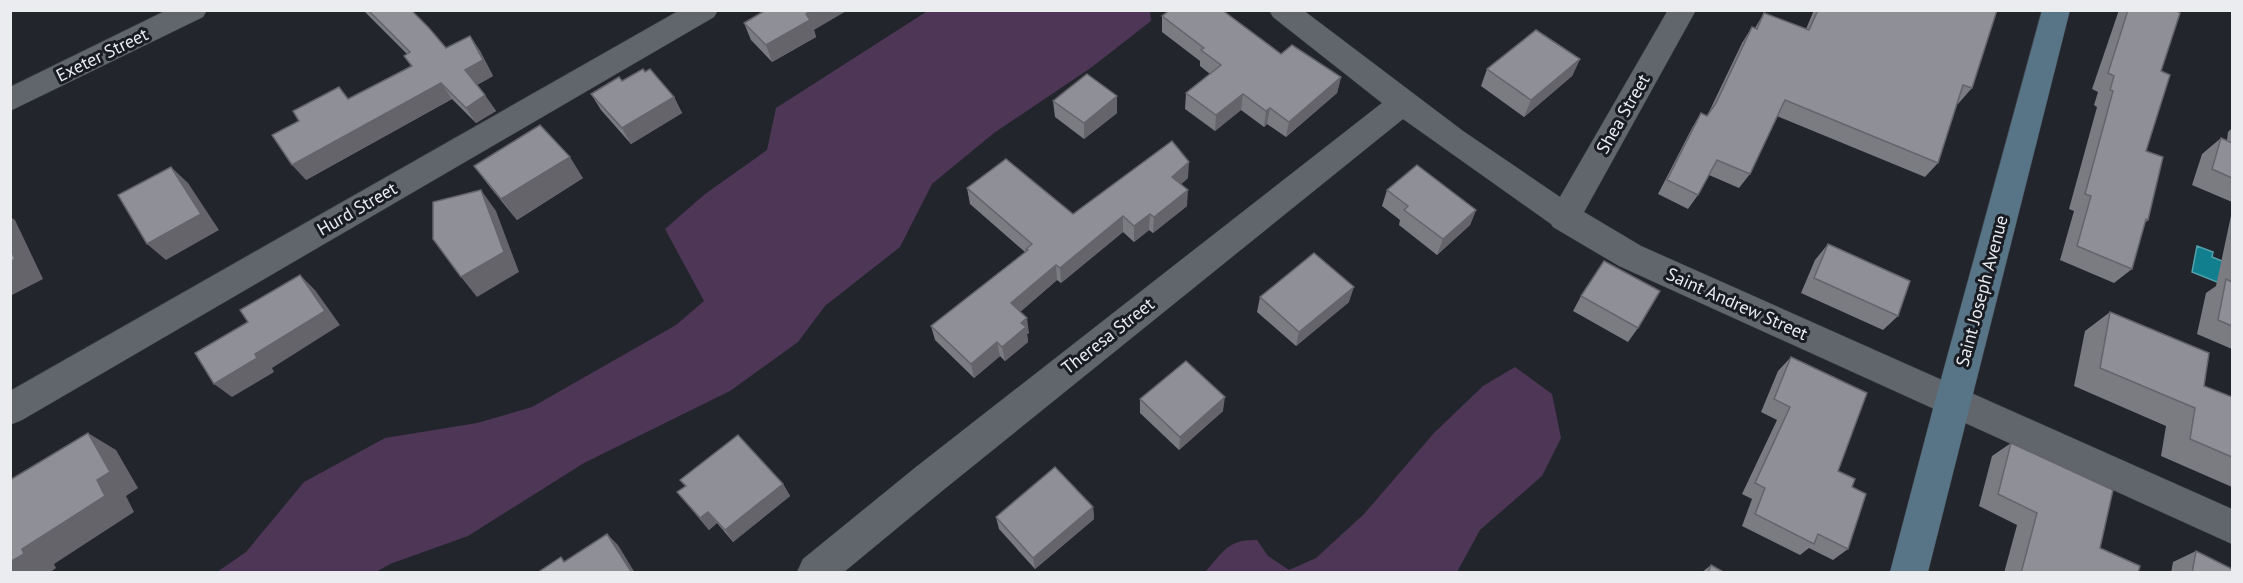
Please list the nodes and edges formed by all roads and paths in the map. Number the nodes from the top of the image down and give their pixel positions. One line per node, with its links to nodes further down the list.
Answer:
1 (193, 10): 6 (street, Exeter Street)
2 (704, 10): 10 (street, Hurd Street)
3 (1283, 10): 7 (street, Saint Andrew Street)
4 (1682, 10): 8 (street, Shea Street)
5 (2056, 10): 9 (street, Saint Joseph Avenue)
6 (10, 100)
7 (1402, 103): 8 (street, Saint Andrew Street); 12 (street, Theresa Street)
8 (1564, 218): 9 (street, Saint Andrew Street)
9 (1952, 401): 11 (street, Saint Andrew Street); 13 (street, Saint Joseph Avenue)
10 (10, 409)
11 (2232, 526)
12 (816, 573)
13 (1910, 573)

